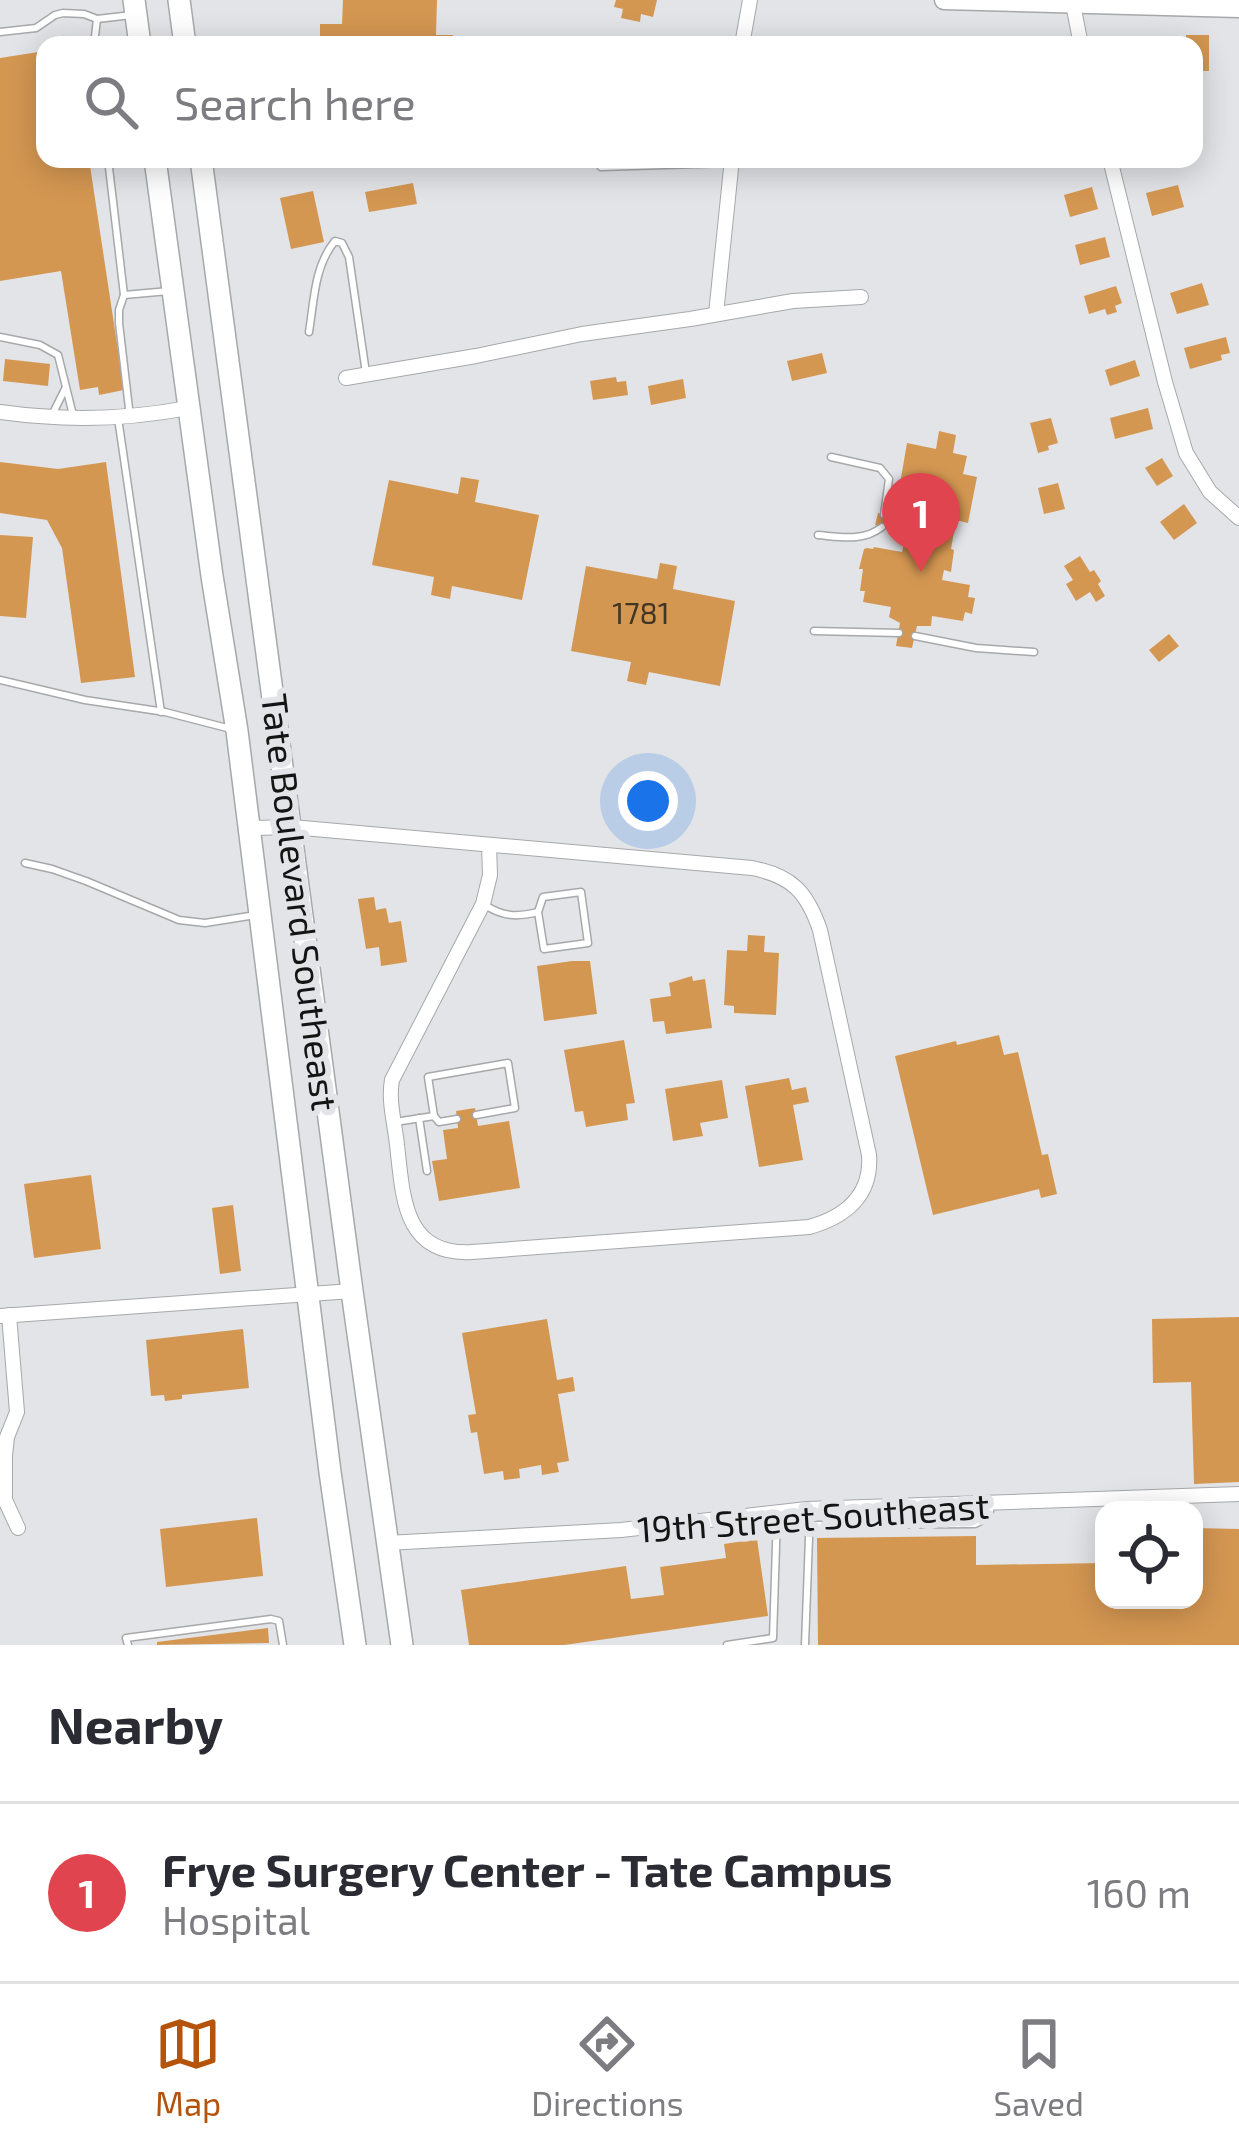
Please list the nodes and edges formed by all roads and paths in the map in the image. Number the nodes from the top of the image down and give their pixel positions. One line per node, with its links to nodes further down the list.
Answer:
1 (179, 0): 11 (main road)
2 (750, 0): 12 (street)
3 (944, 0): 5 (street)
4 (1107, 3): 5 (street); 7 (street)
5 (1072, 4): 13 (street)
6 (135, 7): 8 (lane)
7 (1239, 8)
8 (97, 19): 9 (lane); 10 (lane)
9 (0, 32)
10 (94, 36)
11 (184, 36)
12 (744, 36)
13 (1079, 36)
14 (109, 168): 20 (lane)
15 (156, 168): 19 (main road, Tate Boulevard Southeast)
16 (202, 168): 45 (main road, Tate Boulevard Southeast)
17 (731, 168): 22 (street)
18 (1112, 168): 35 (street)
19 (172, 291): 20 (lane); 28 (main road, Tate Boulevard Southeast)
20 (124, 295): 30 (lane)
21 (862, 297): 22 (street)
22 (716, 314): 25 (street)
23 (309, 332): 25 (lane)
24 (0, 337): 27 (lane)
25 (367, 375): 26 (street)
26 (346, 378)
27 (65, 389): 31 (lane); 32 (lane)
28 (188, 408): 30 (street); 44 (main road, Tate Boulevard Southeast)
29 (0, 412): 31 (street)
30 (124, 417): 32 (street); 43 (lane)
31 (52, 418): 32 (street)
32 (74, 419)
33 (831, 457): 34 (lane)
34 (884, 515)
35 (1239, 518)
36 (882, 526): 37 (lane)
37 (818, 535)
38 (814, 631): 39 (lane)
39 (899, 633)
40 (915, 636): 41 (lane)
41 (1034, 652)
42 (0, 680): 43 (lane)
43 (161, 712): 44 (lane)
44 (237, 731): 46 (main road, Tate Boulevard Southeast)
45 (292, 827): 46 (street); 47 (street); 58 (main road, Tate Boulevard Southeast)
46 (249, 828): 51 (main road, Tate Boulevard Southeast)
47 (489, 845): 49 (street); 56 (street)
48 (25, 863): 51 (lane)
49 (483, 904): 50 (lane); 56 (street)
50 (538, 912): 50 (lane)
51 (260, 915): 59 (main road, Tate Boulevard Southeast)
52 (476, 1115): 53 (lane)
53 (434, 1116): 54 (lane); 55 (lane)
54 (419, 1118): 56 (lane); 57 (lane)
55 (457, 1119)
56 (394, 1122)
57 (427, 1171)
58 (352, 1291): 59 (street); 65 (main road, Tate Boulevard Southeast)
59 (308, 1294): 60 (street); 68 (main road, Tate Boulevard Southeast)
60 (5, 1316): 64 (street)
61 (1239, 1494): 63 (street, 19th Street Southeast)
62 (777, 1512): 63 (street, 19th Street Southeast); 65 (street, 19th Street Southeast); 70 (lane)
63 (810, 1517): 71 (lane)
64 (18, 1528)
65 (387, 1543): 69 (main road, Tate Boulevard Southeast)
66 (128, 1645): 67 (lane)
67 (283, 1645)
68 (355, 1645)
69 (402, 1645)
70 (727, 1645)
71 (805, 1645)

